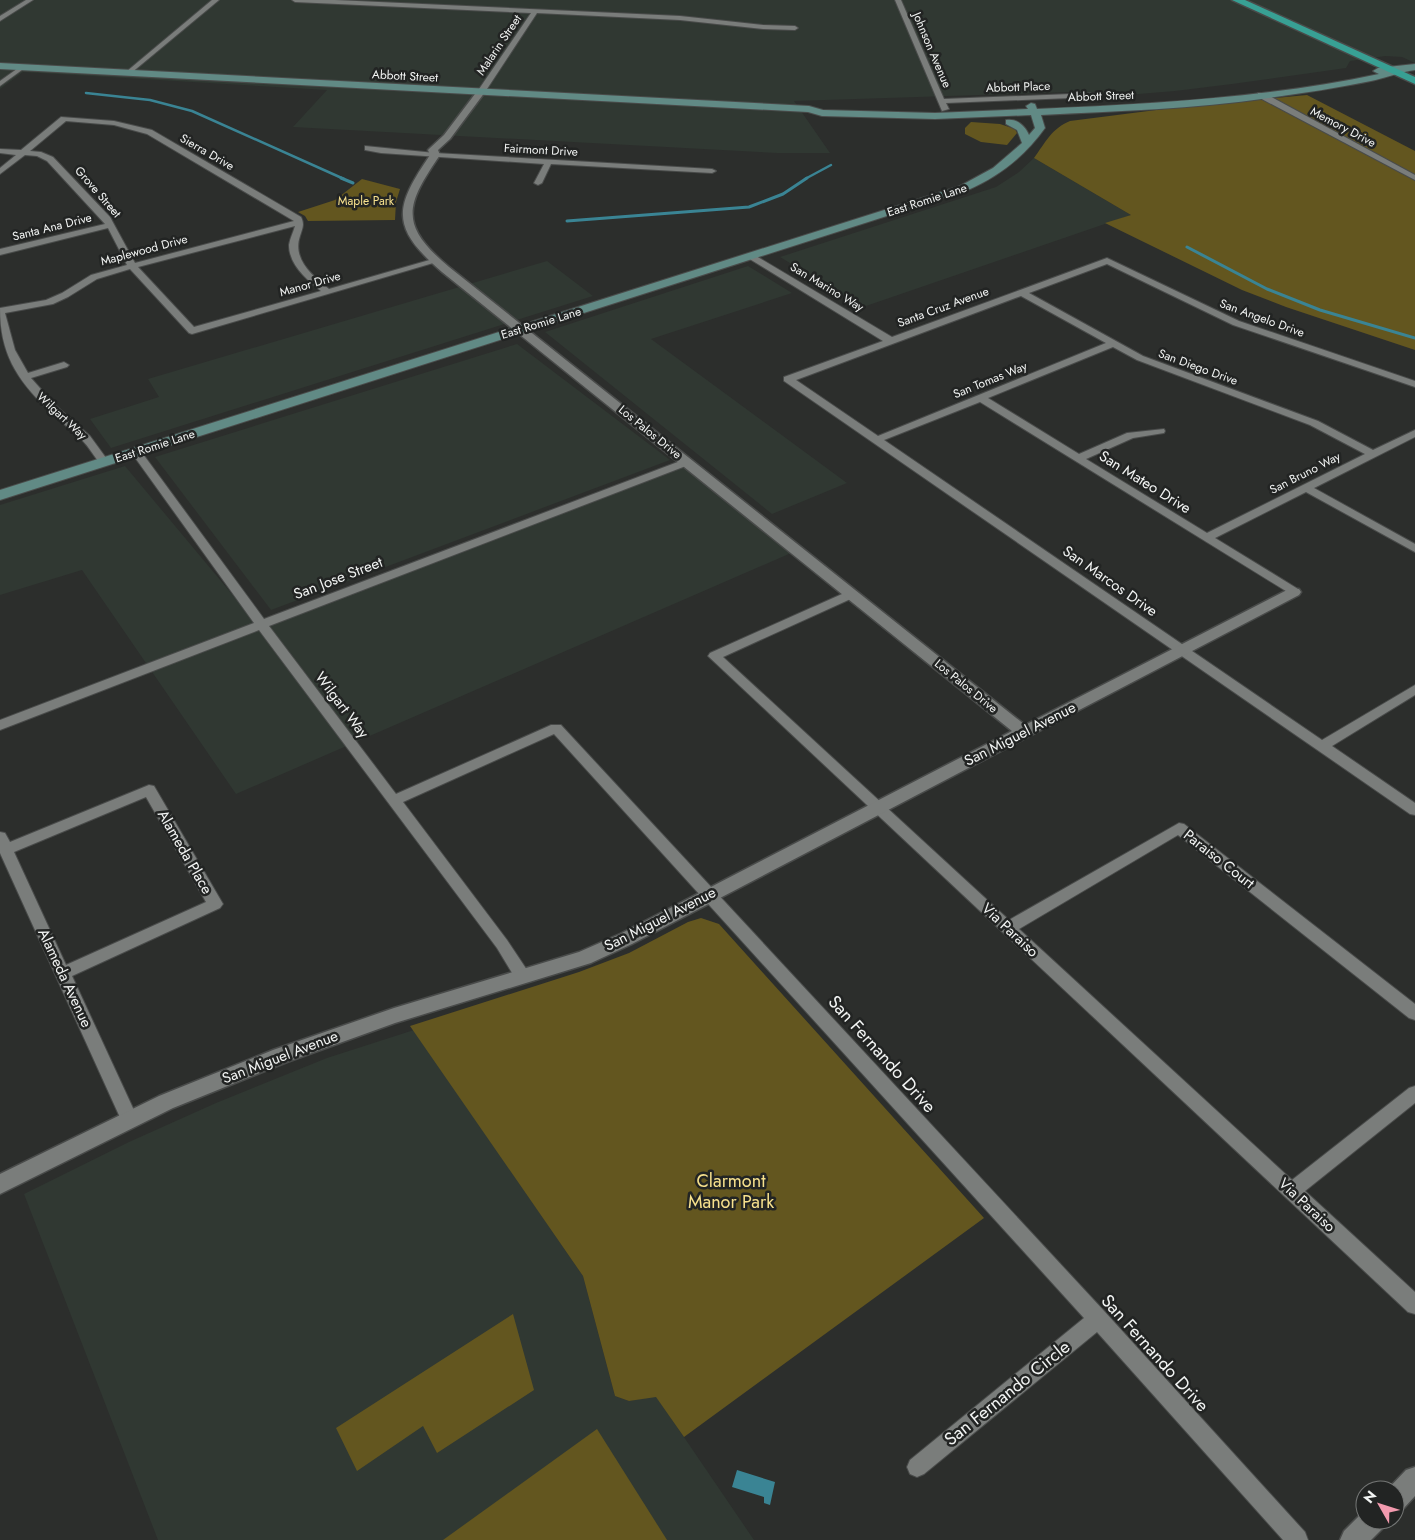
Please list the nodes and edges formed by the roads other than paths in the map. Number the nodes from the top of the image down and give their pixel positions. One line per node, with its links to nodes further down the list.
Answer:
1 (30, 0): 8 (street)
2 (216, 0): 15 (street)
3 (295, 0): 7 (street)
4 (898, 0): 24 (street, Johnson Avenue)
5 (1236, 0): 10 (highway)
6 (1254, 0): 14 (highway)
7 (535, 11): 9 (street); 21 (street, Malarin Street)
8 (0, 20)
9 (795, 28)
10 (1358, 56): 14 (highway); 16 (highway)
11 (0, 66): 12 (main road, Abbott Street)
12 (23, 67): 15 (main road, Abbott Street); 20 (street)
13 (1415, 67): 14 (main road, Abbott Street)
14 (1396, 70): 16 (main road, Abbott Street); 17 (highway); 18 (main road, Abbott Street); 19 (highway)
15 (128, 73): 21 (main road, Abbott Street)
16 (1356, 73): 28 (main road, Abbott Street)
17 (1415, 75)
18 (1368, 80): 19 (highway); 23 (main road, Abbott Street)
19 (1415, 82)
20 (0, 84)
21 (481, 92): 26 (main road, Abbott Street); 34 (street, Los Palos Drive)
22 (1095, 94): 24 (street, Abbott Place)
23 (1261, 95): 25 (main road, Abbott Street); 38 (street, Memory Drive)
24 (943, 105): 26 (main road, Abbott Street); 28 (main road, Abbott Street)
25 (1126, 108): 28 (main road); 28 (main road, Abbott Street)
26 (809, 110): 27 (main road, Abbott Street)
27 (935, 116): 28 (main road, Abbott Street); 29 (main road)
28 (1042, 119): 29 (main road); 30 (main road, East Romie Lane)
29 (1010, 122): 30 (main road)
30 (1028, 144): 43 (main road, East Romie Lane)
31 (368, 148): 34 (street, Fairmont Drive)
32 (0, 151): 33 (street, Grove Street)
33 (24, 153): 37 (street); 40 (street, Sierra Drive); 41 (street, Grove Street)
34 (435, 155): 35 (street, Fairmont Drive); 44 (street, Los Palos Drive)
35 (549, 161): 36 (street, Fairmont Drive); 39 (street)
36 (712, 171)
37 (0, 172)
38 (1415, 178)
39 (538, 183)
40 (300, 222): 46 (street, Maplewood Drive); 47 (street)
41 (111, 225): 42 (street, Santa Ana Drive); 46 (street, Grove Street)
42 (0, 252)
43 (751, 256): 50 (main road, East Romie Lane); 52 (street, San Marino Way)
44 (436, 261): 47 (street, Manor Drive); 50 (street, Los Palos Drive)
45 (1107, 261): 48 (street, Santa Cruz Avenue); 57 (street, San Angelo Drive)
46 (132, 266): 49 (street, Maplewood Drive); 51 (street, Grove Street)
47 (327, 292): 51 (street, Manor Drive)
48 (1020, 292): 52 (street, Santa Cruz Avenue); 53 (street, San Diego Drive)
49 (0, 312): 55 (street, Wilgart Way)
50 (521, 329): 62 (main road, East Romie Lane); 66 (street, Los Palos Drive)
51 (192, 331)
52 (889, 340): 56 (street, Santa Cruz Avenue)
53 (1113, 344): 58 (street, San Tomas Way); 63 (street, San Diego Drive)
54 (64, 365): 55 (street)
55 (24, 376): 65 (street, Wilgart Way)
56 (788, 378): 61 (street, San Marcos Drive)
57 (1415, 384)
58 (981, 398): 61 (street, San Tomas Way); 64 (street, San Mateo Drive)
59 (1160, 431): 64 (street)
60 (1415, 433): 63 (street, San Bruno Way)
61 (876, 440): 74 (street, San Marcos Drive)
62 (136, 452): 65 (main road, East Romie Lane); 73 (street, Wilgart Way)
63 (1373, 454): 67 (street, San Bruno Way)
64 (1079, 458): 69 (street, San Mateo Drive)
65 (104, 462): 68 (main road, East Romie Lane)
66 (687, 462): 72 (street, Los Palos Drive); 73 (street, San Jose Street)
67 (1307, 488): 69 (street, San Bruno Way); 70 (street)
68 (0, 495)
69 (1207, 537): 71 (street, San Mateo Drive)
70 (1415, 549)
71 (1294, 592): 74 (street, San Miguel Avenue)
72 (850, 594): 77 (street, Los Palos Drive); 80 (street, Via Paraiso)
73 (262, 625): 76 (street, San Jose Street); 79 (street, Wilgart Way)
74 (1183, 652): 77 (street, San Miguel Avenue); 78 (street, San Marcos Drive)
75 (1415, 689): 78 (street)
76 (0, 725)
77 (1023, 732): 80 (street, San Miguel Avenue)
78 (1322, 746): 81 (street, San Marcos Drive)
79 (393, 800): 83 (street, San Fernando Drive); 86 (street, Wilgart Way)
80 (877, 807): 83 (street, San Miguel Avenue); 84 (street, Via Paraiso)
81 (1415, 810)
82 (3, 844): 85 (street, Alameda Avenue); 85 (street, Alameda Place)
83 (709, 895): 86 (street, San Miguel Avenue); 93 (street, San Fernando Drive)
84 (1007, 928): 87 (street, Paraiso Court); 91 (street, Via Paraiso)
85 (63, 973): 89 (street, Alameda Avenue)
86 (523, 976): 89 (street, San Miguel Avenue)
87 (1415, 1013)
88 (1415, 1093): 91 (street)
89 (128, 1119): 90 (street, San Miguel Avenue)
90 (0, 1184)
91 (1292, 1191): 92 (street, Via Paraiso)
92 (1415, 1305)
93 (1098, 1319): 94 (street, San Fernando Circle); 98 (street, San Fernando Drive)
94 (917, 1468)
95 (1415, 1479): 96 (street)
96 (1405, 1489)
97 (1363, 1530): 99 (street)
98 (1297, 1540)
99 (1353, 1540)

